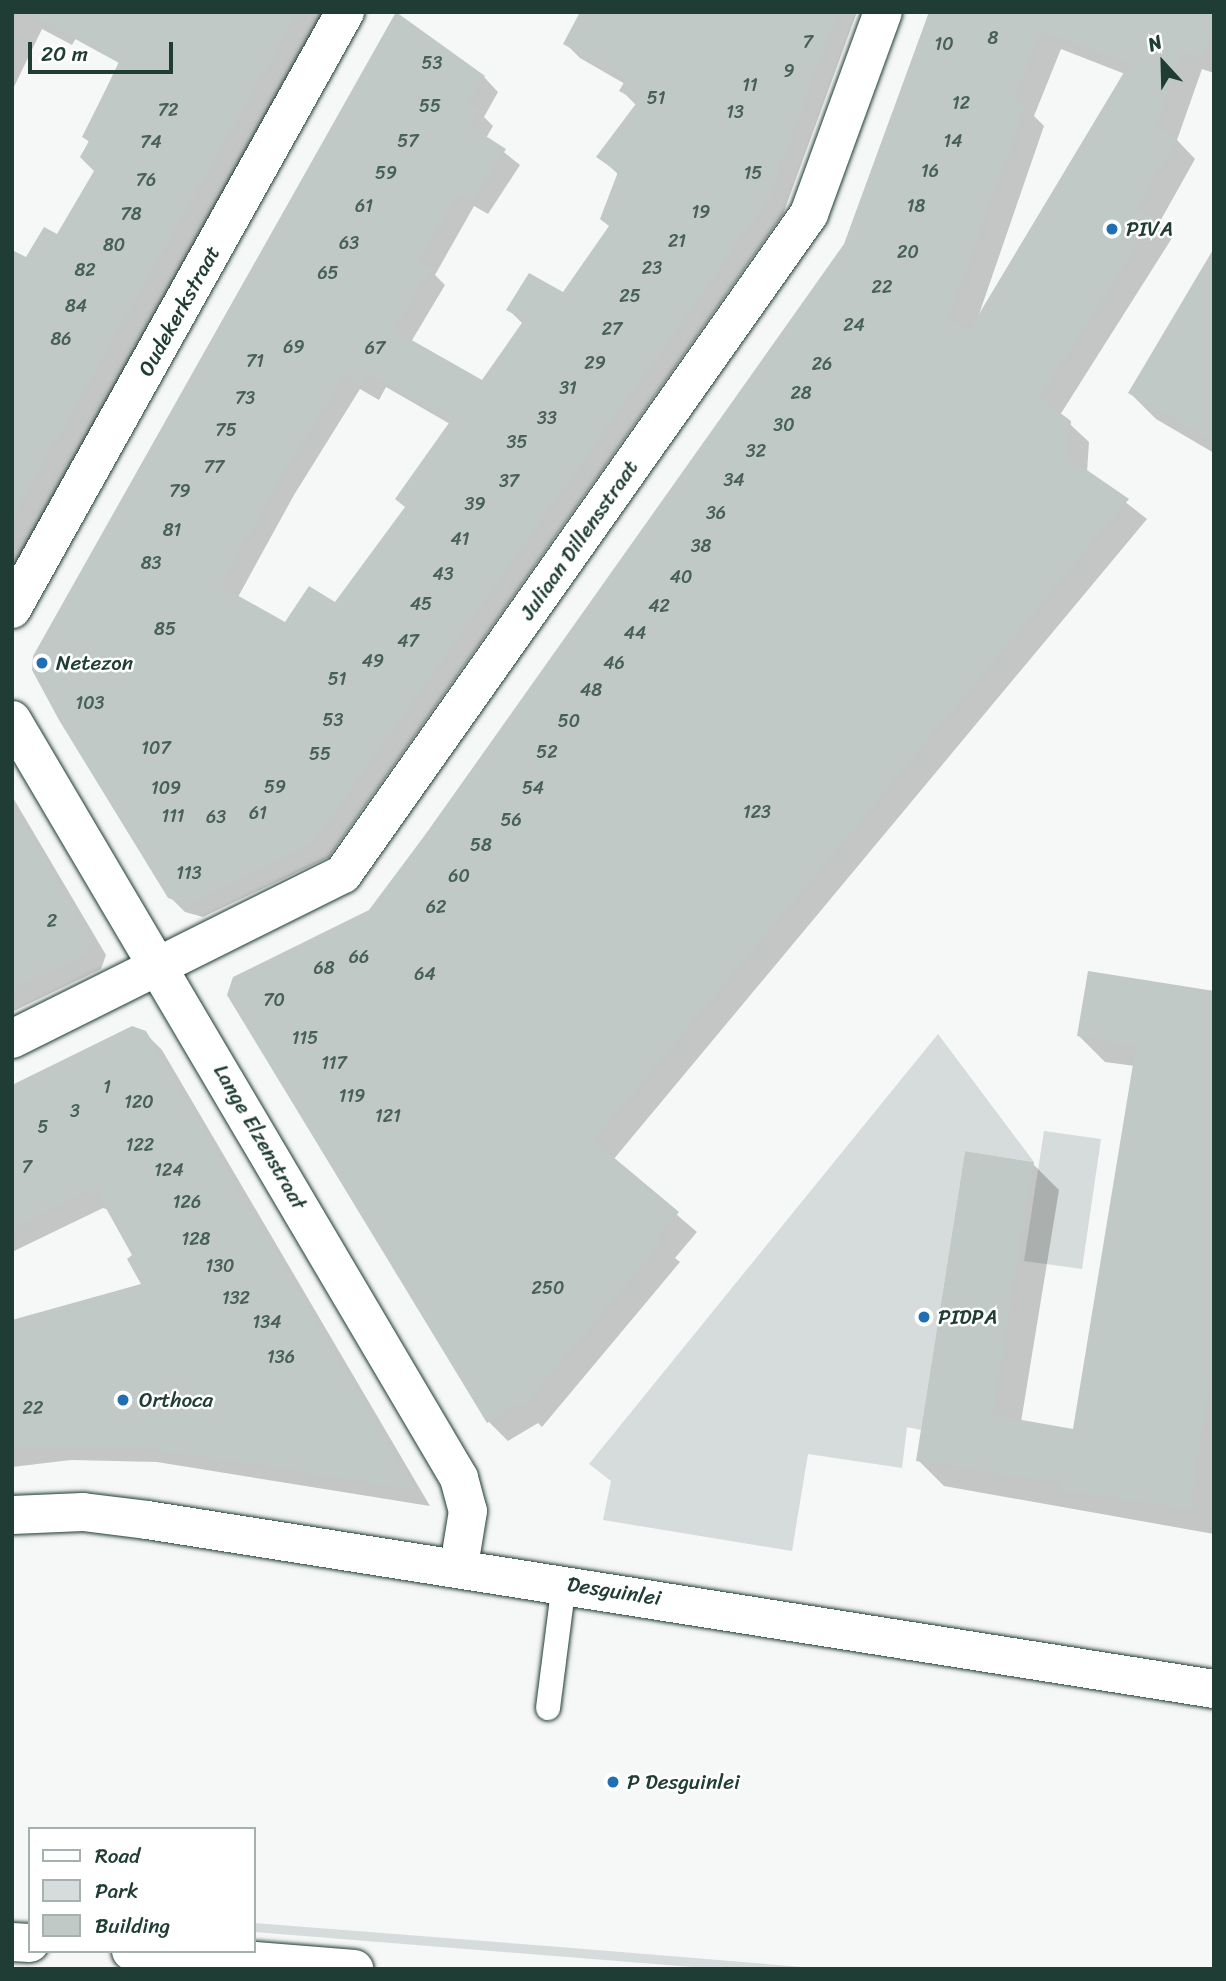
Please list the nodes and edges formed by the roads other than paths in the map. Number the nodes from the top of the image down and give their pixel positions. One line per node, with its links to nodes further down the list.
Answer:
1 (345, 12): 3 (street, Oudekerkstraat)
2 (883, 12): 5 (street, Juliaan Dillensstraat)
3 (12, 609)
4 (12, 720): 5 (street, Lange Elzenstraat)
5 (161, 967): 6 (street, Juliaan Dillensstraat); 8 (street, Lange Elzenstraat)
6 (12, 1039)
7 (12, 1515): 8 (street, Desguinlei)
8 (459, 1566): 9 (street, Desguinlei)
9 (565, 1583): 10 (street, Desguinlei); 11 (lane)
10 (1214, 1689)
11 (548, 1708)
12 (156, 1953): 13 (street)
13 (354, 1969)

